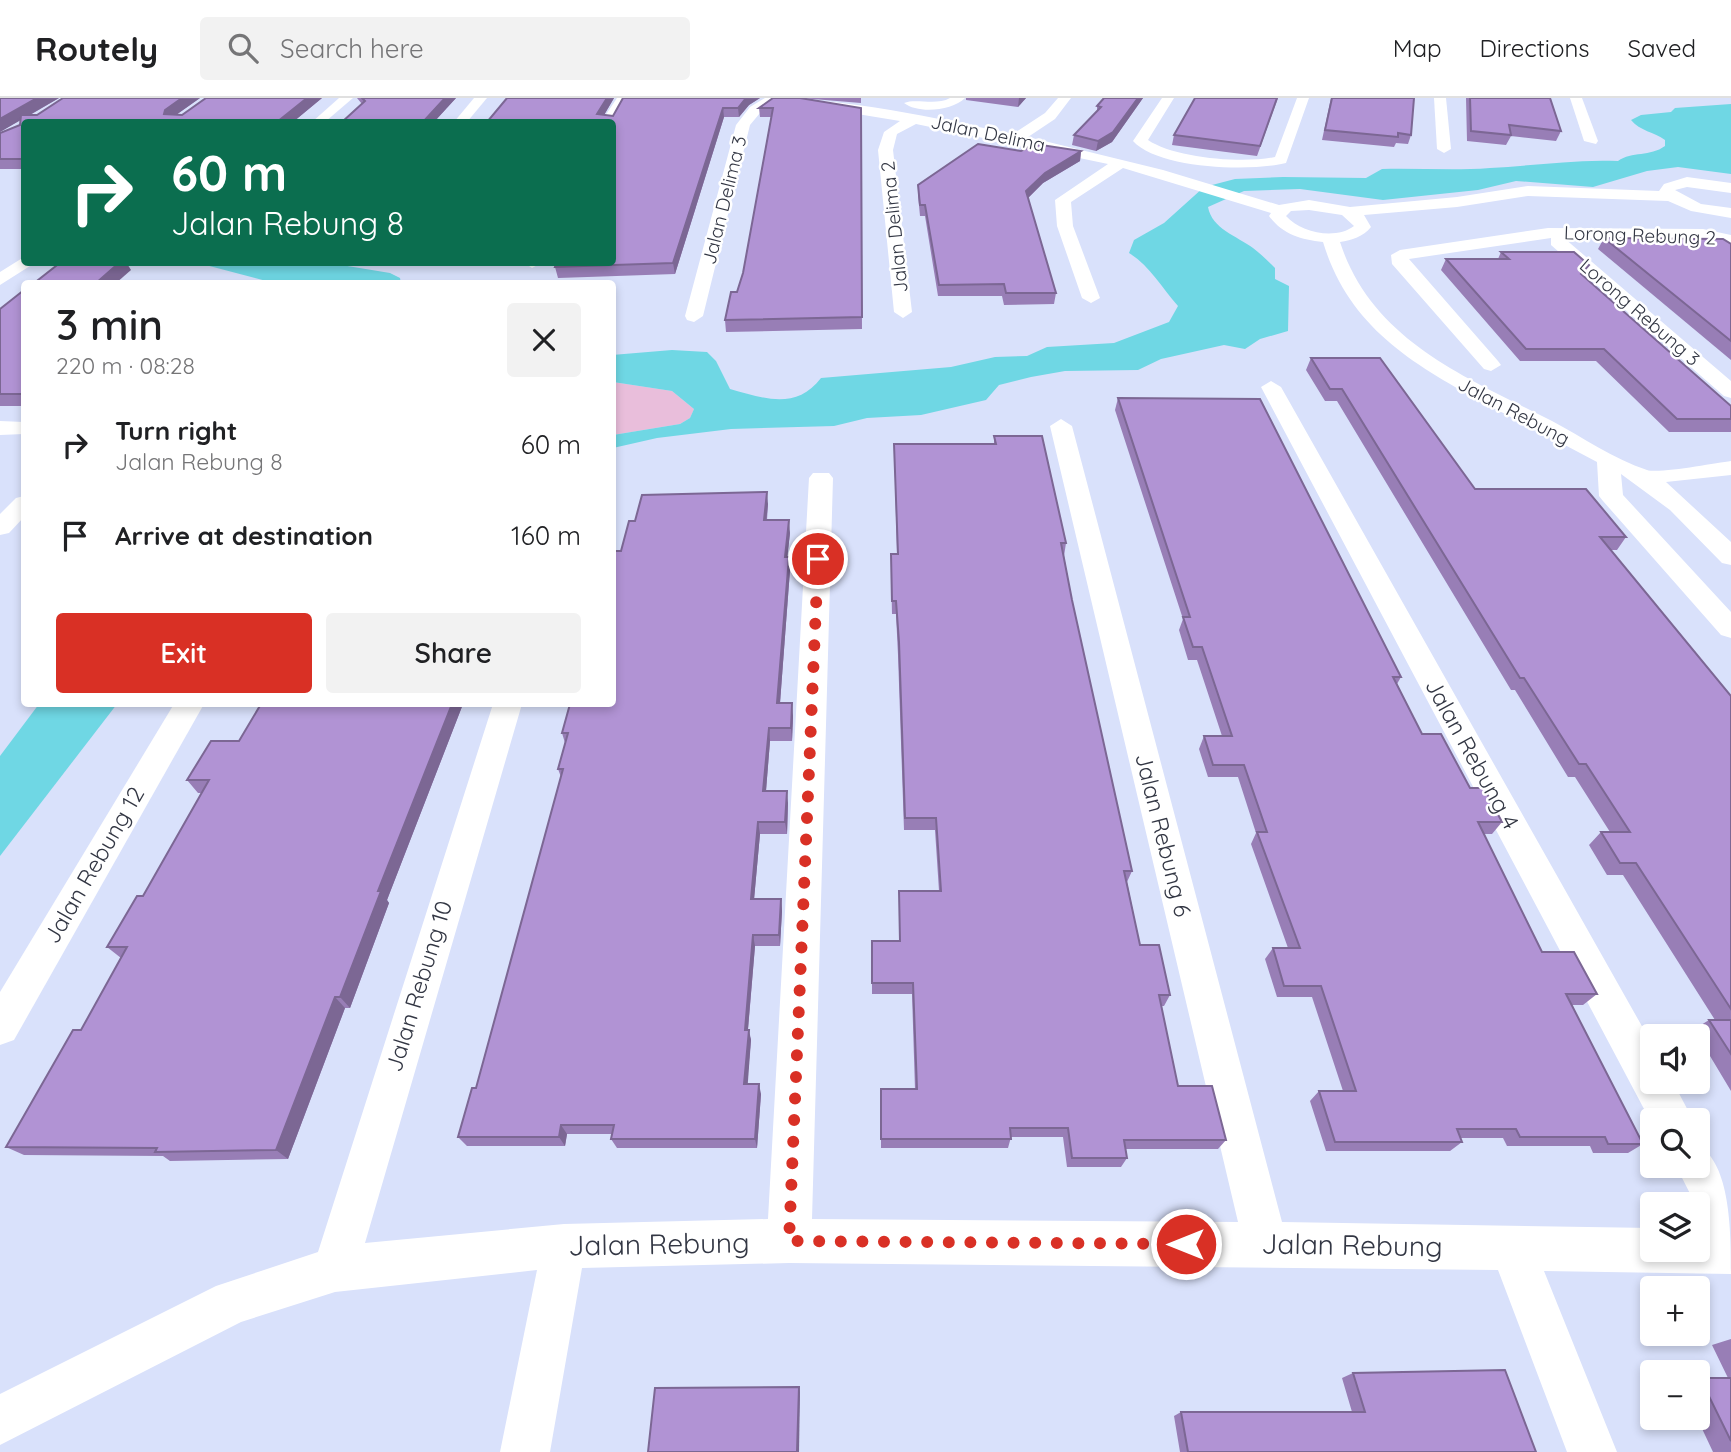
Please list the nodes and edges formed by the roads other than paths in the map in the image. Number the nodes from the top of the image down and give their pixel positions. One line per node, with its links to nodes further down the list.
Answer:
1 (346, 98): 14 (street)
2 (481, 98): 15 (street)
3 (622, 98): 16 (street)
4 (774, 98): 33 (street, Jalan Delima 3)
5 (782, 98): 13 (street, Jalan Delima)
6 (864, 98): 7 (street)
7 (958, 98)
8 (1065, 98): 17 (street)
9 (1168, 98): 10 (street)
10 (1303, 98)
11 (1440, 98): 19 (street)
12 (1576, 98): 18 (street)
13 (918, 118): 17 (street, Jalan Delima); 32 (street, Jalan Delima 2)
14 (322, 119)
15 (463, 119)
16 (609, 119)
17 (1017, 138): 20 (street, Jalan Delima)
18 (1591, 141)
19 (1444, 149)
20 (1118, 164): 23 (street, Jalan Delima); 31 (street)
21 (1731, 188): 22 (street)
22 (1671, 196): 24 (street); 25 (street)
23 (1280, 211): 24 (street); 27 (street)
24 (1348, 212): 27 (street)
25 (1731, 214)
26 (1548, 233): 28 (street, Lorong Rebung 2); 34 (street, Lorong Rebung 2); 36 (street, Lorong Rebung 3)
27 (1330, 237): 40 (street, Jalan Rebung)
28 (1731, 240)
29 (21, 264): 30 (street)
30 (0, 280)
31 (1091, 298)
32 (902, 312)
33 (694, 316)
34 (1490, 365)
35 (1271, 387): 51 (street, Jalan Rebung 4)
36 (1731, 392)
37 (1061, 426): 55 (street, Jalan Rebung 6)
38 (0, 428): 39 (street)
39 (21, 428)
40 (1608, 460): 43 (street, Jalan Rebung); 47 (street)
41 (1731, 468): 43 (street)
42 (821, 478): 54 (street)
43 (1644, 478): 46 (street, Jalan Rebung)
44 (21, 506): 45 (street)
45 (0, 528)
46 (1731, 557)
47 (1731, 629)
48 (187, 707): 50 (street, Jalan Rebung 12)
49 (506, 707): 59 (street, Jalan Rebung 10)
50 (0, 1027)
51 (1665, 1108)
52 (1704, 1178): 53 (street)
53 (1731, 1227)
54 (789, 1241): 55 (street, Jalan Rebung); 56 (street, Jalan Rebung)
55 (1266, 1244): 57 (street, Jalan Rebung)
56 (564, 1246): 59 (street, Jalan Rebung); 61 (street)
57 (1512, 1247): 58 (street, Jalan Rebung); 62 (street)
58 (1731, 1252)
59 (335, 1269): 60 (street, Jalan Rebung)
60 (0, 1420)
61 (525, 1452)
62 (1592, 1452)

